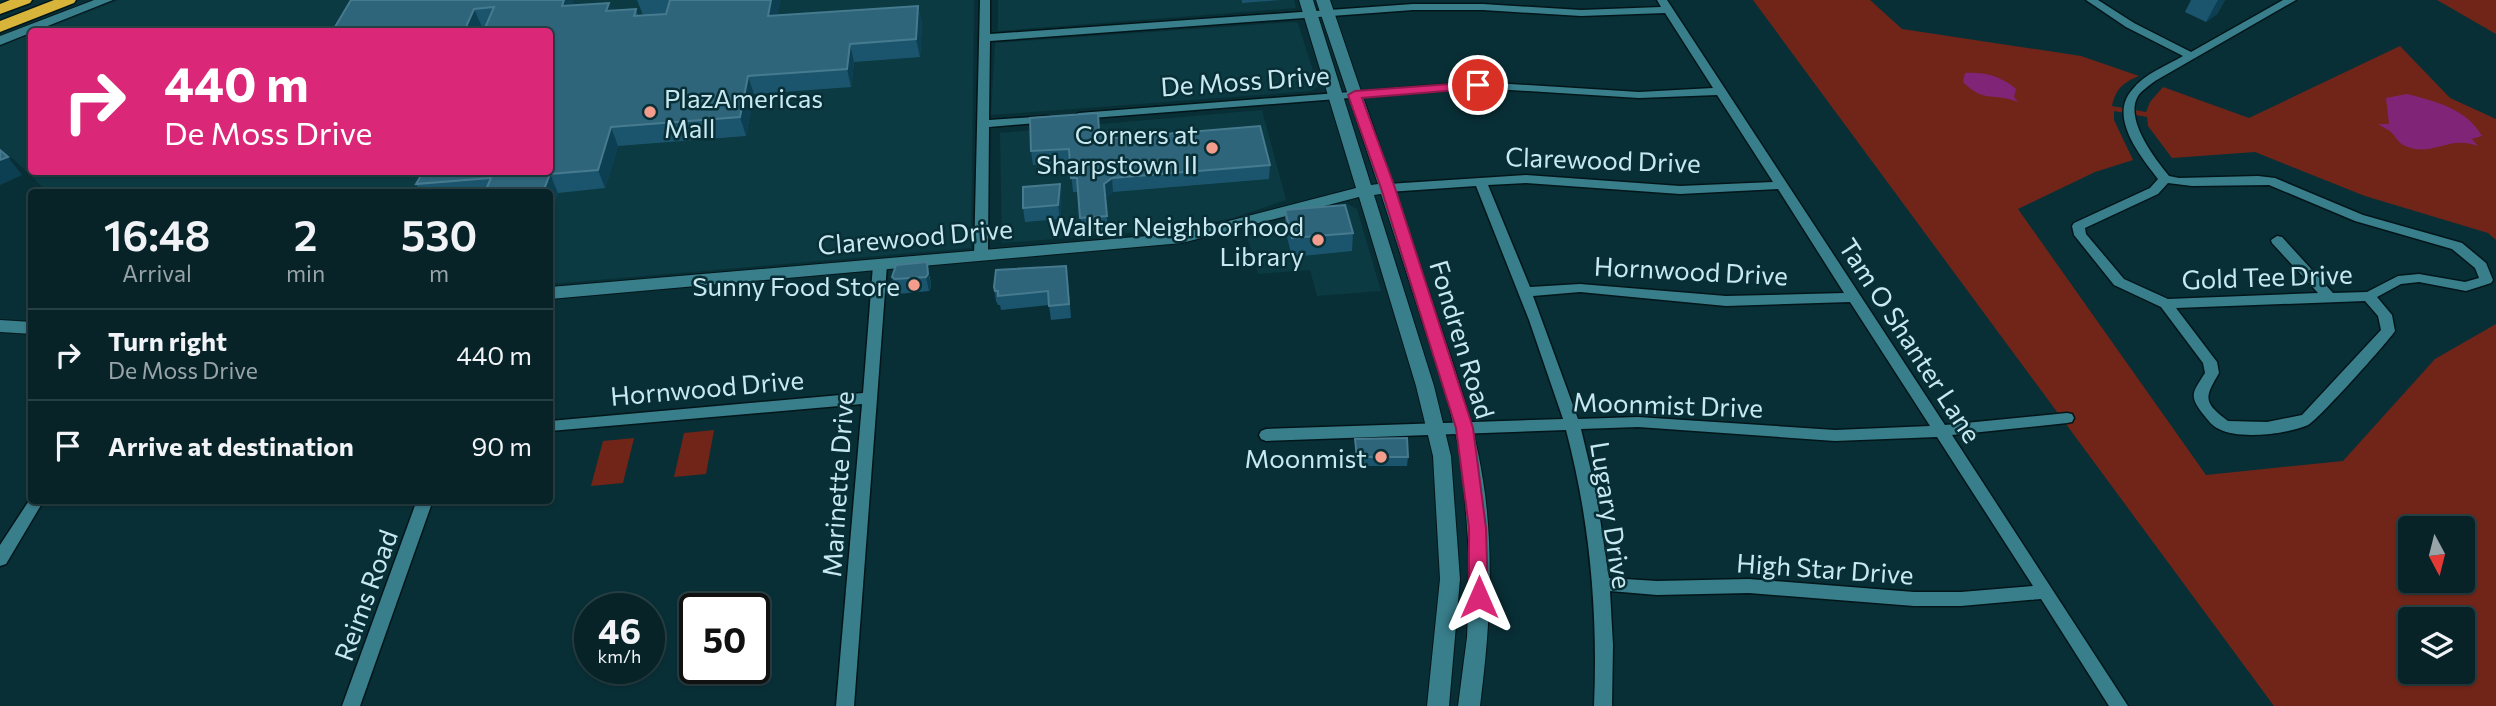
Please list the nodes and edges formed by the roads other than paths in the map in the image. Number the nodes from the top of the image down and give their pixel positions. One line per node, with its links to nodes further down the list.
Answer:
1 (24, 0): 11 (highway)
2 (44, 0): 13 (highway)
3 (68, 0): 14 (highway)
4 (106, 0): 15 (main road)
5 (985, 0): 17 (street)
6 (1306, 0): 12 (main road, Fondren Road)
7 (2091, 0): 19 (street)
8 (2291, 0): 19 (street)
9 (1665, 5): 10 (street); 20 (street, Tam O Shanter Lane)
10 (1325, 7): 12 (street); 21 (main road, Fondren Road)
11 (0, 9)
12 (1311, 15): 17 (street); 22 (main road, Fondren Road)
13 (0, 17)
14 (0, 28)
15 (34, 28)
16 (28, 30): 18 (main road)
17 (985, 38): 23 (street)
18 (0, 41)
19 (2191, 56): 24 (street)
20 (1721, 91): 21 (street, De Moss Drive); 26 (street, Tam O Shanter Lane)
21 (1355, 95): 22 (street, De Moss Drive); 27 (main road, Fondren Road)
22 (1336, 96): 23 (street, De Moss Drive); 28 (main road, Fondren Road)
23 (983, 124): 30 (street)
24 (2165, 179): 34 (street); 37 (street)
25 (1480, 182): 26 (street, Clarewood Drive); 27 (street, Clarewood Drive); 32 (street, Lugary Drive)
26 (1782, 186): 35 (street, Tam O Shanter Lane)
27 (1388, 188): 28 (main road, Clarewood Drive); 44 (main road, Fondren Road)
28 (1367, 190): 30 (main road, Clarewood Drive); 45 (main road, Fondren Road)
29 (2277, 240): 36 (street)
30 (981, 256): 31 (main road, Clarewood Drive)
31 (880, 265): 33 (main road, Clarewood Drive); 40 (street, Marinette Drive)
32 (1524, 292): 35 (street, Hornwood Drive); 42 (street, Lugary Drive)
33 (553, 293)
34 (2369, 296): 36 (street, Gold Tee Drive); 37 (street)
35 (1855, 297): 46 (street, Tam O Shanter Lane)
36 (2331, 299): 37 (street, Gold Tee Drive)
37 (2166, 304)
38 (0, 326): 39 (main road)
39 (28, 328)
40 (869, 398): 43 (street, Hornwood Drive); 54 (street, Marinette Drive)
41 (2067, 418): 46 (street, Moonmist Drive)
42 (1572, 424): 44 (street, Moonmist Drive); 46 (street, Moonmist Drive); 51 (street, Lugary Drive)
43 (553, 426)
44 (1464, 428): 45 (street, Moonmist Drive); 56 (main road, Fondren Road)
45 (1437, 429): 47 (street, Moonmist Drive); 55 (main road, Fondren Road)
46 (1940, 430): 52 (street, Tam O Shanter Lane)
47 (1266, 435)
48 (34, 504): 50 (street)
49 (424, 504): 53 (street, Reims Road)
50 (0, 559)
51 (1602, 584): 52 (street, High Star Drive); 57 (street, Lugary Drive)
52 (2045, 592): 58 (street, Tam O Shanter Lane)
53 (351, 706)
54 (845, 706)
55 (1438, 706)
56 (1469, 706)
57 (1603, 706)
58 (2119, 706)

